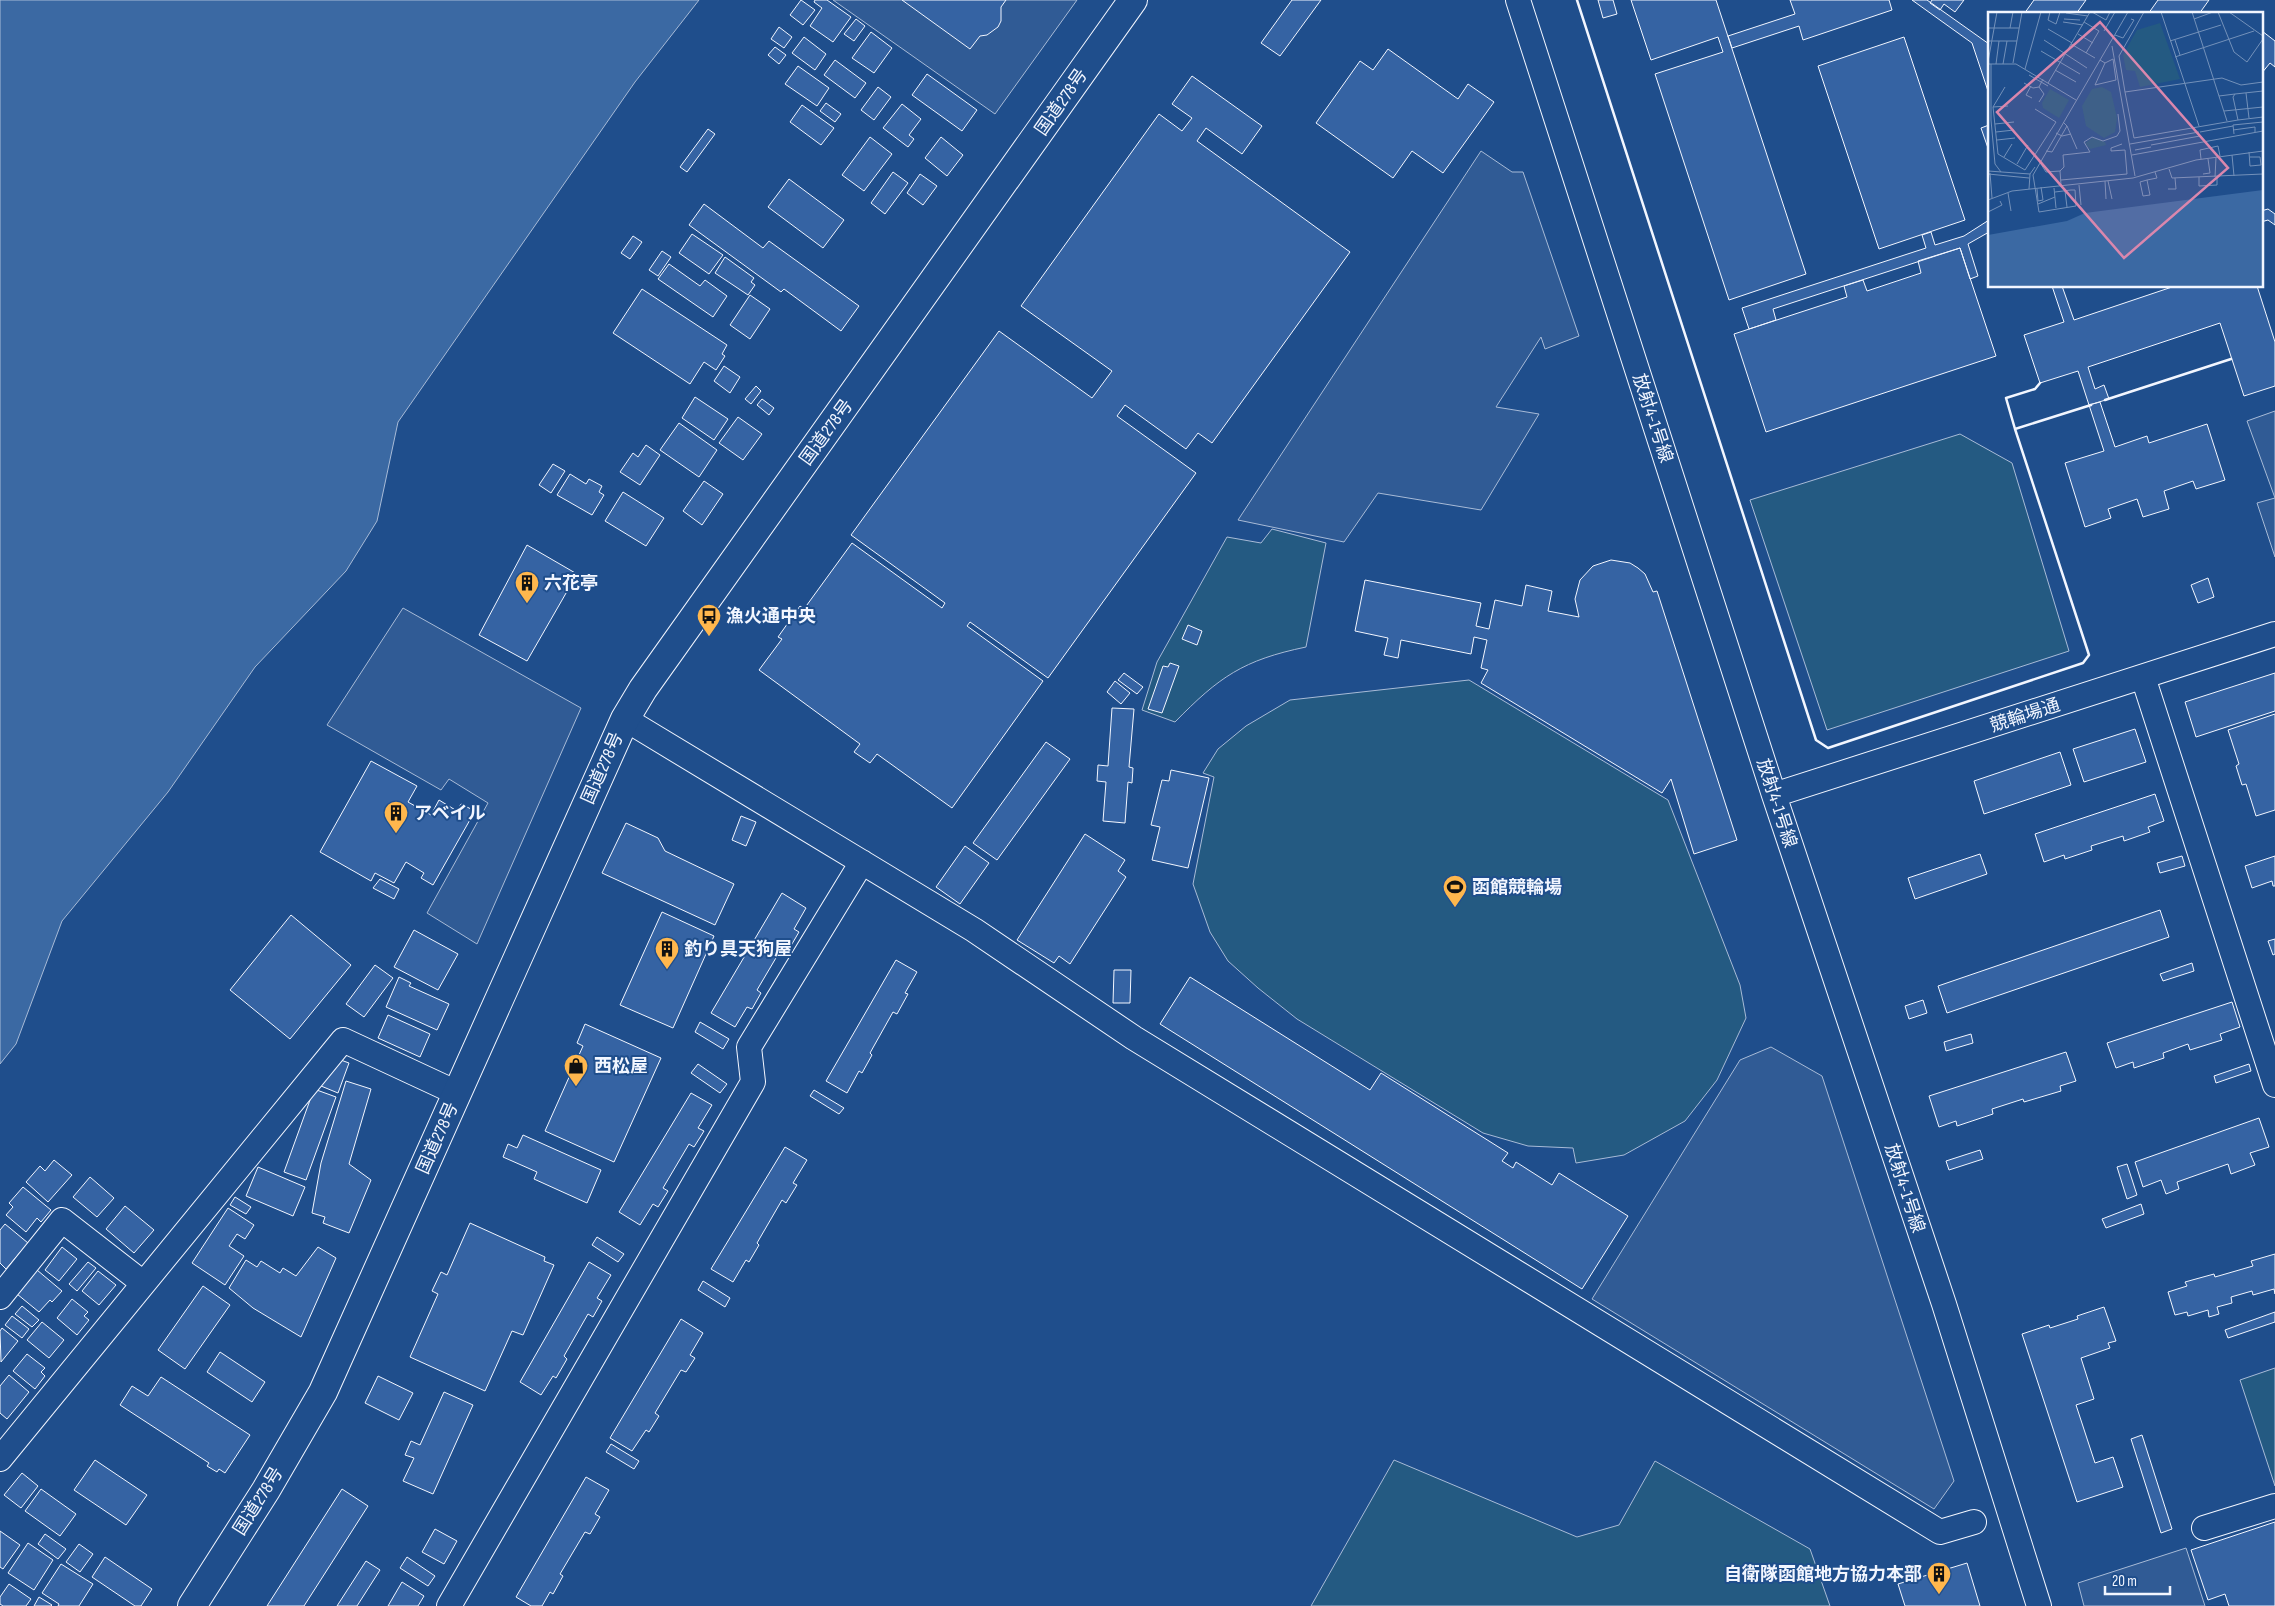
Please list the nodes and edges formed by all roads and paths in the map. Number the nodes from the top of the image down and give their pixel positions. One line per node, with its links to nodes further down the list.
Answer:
1 (1133, 0): 5 (highway, 国道278号)
2 (1518, 0): 6 (street, 放射4-1号線)
3 (2275, 634): 4 (street, 競輪場通)
4 (2143, 677): 6 (street, 競輪場通); 8 (street)
5 (624, 719): 7 (street); 9 (highway, 国道278号)
6 (1774, 795): 18 (street, 放射4-1号線)
7 (862, 862): 14 (street); 17 (street)
8 (2275, 1085)
9 (457, 1093): 10 (street); 16 (highway, 国道278号)
10 (143, 1283): 11 (street); 12 (street)
11 (0, 1297)
12 (3, 1449)
13 (2275, 1506): 15 (street)
14 (1974, 1522)
15 (2204, 1528)
16 (192, 1606)
17 (448, 1606)
18 (2039, 1606)

